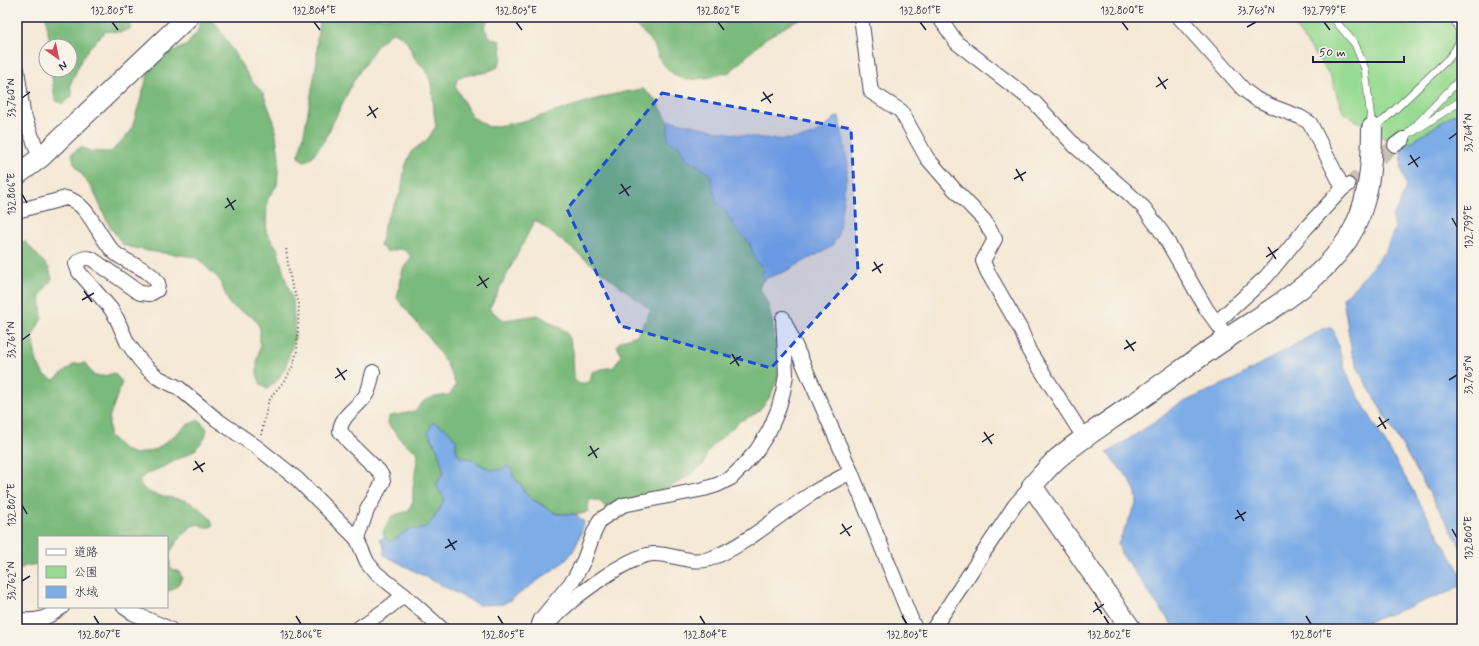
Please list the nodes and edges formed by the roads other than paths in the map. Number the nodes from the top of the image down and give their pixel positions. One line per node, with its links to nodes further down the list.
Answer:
1 (188, 17): 11 (street)
2 (861, 17): 17 (street)
3 (940, 17): 14 (street)
4 (1179, 17): 14 (street)
5 (1332, 17): 10 (lane)
6 (1453, 17): 10 (lane)
7 (17, 69): 11 (street)
8 (1462, 77): 9 (lane)
9 (1462, 100)
10 (1372, 128): 15 (street)
11 (40, 158): 12 (street)
12 (17, 175)
13 (17, 211): 20 (street)
14 (1216, 322): 15 (street)
15 (1228, 338): 17 (street)
16 (373, 372): 20 (street)
17 (1085, 438): 19 (street)
18 (851, 472): 28 (street); 29 (street); 30 (street)
19 (1032, 486): 31 (street); 32 (street)
20 (357, 539): 21 (street)
21 (404, 595): 26 (street); 27 (street)
22 (61, 608): 24 (street)
23 (126, 608): 25 (street)
24 (17, 620)
25 (170, 629)
26 (357, 629)
27 (442, 629)
28 (543, 629)
29 (547, 629)
30 (915, 629)
31 (933, 629)
32 (1131, 629)

